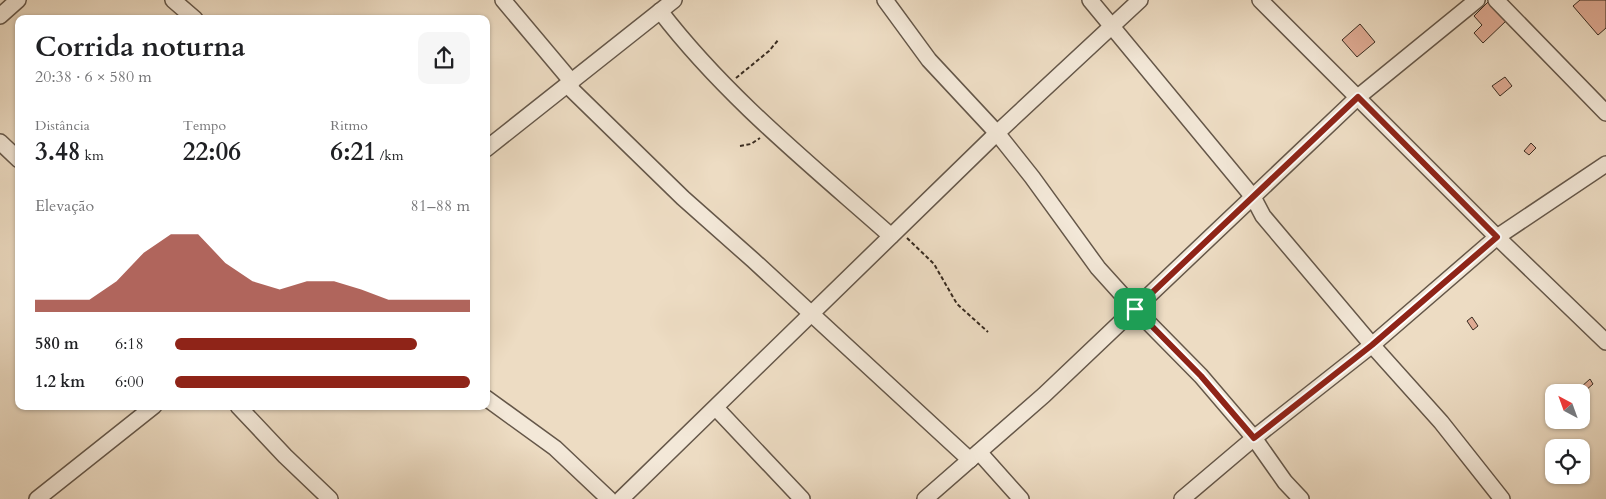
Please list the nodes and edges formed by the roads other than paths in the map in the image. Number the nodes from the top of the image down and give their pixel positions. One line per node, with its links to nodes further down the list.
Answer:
1 (18, 0): 13 (street)
2 (174, 0): 12 (street)
3 (503, 0): 15 (street)
4 (674, 0): 11 (street)
5 (885, 0): 18 (street)
6 (1090, 0): 14 (street)
7 (1140, 0): 14 (street)
8 (1260, 0): 16 (street)
9 (1478, 0): 16 (street)
10 (1496, 0): 17 (street)
11 (660, 12): 15 (street); 24 (street)
12 (191, 15)
13 (0, 16)
14 (1111, 25): 18 (street); 23 (street)
15 (569, 83): 20 (street); 27 (street)
16 (1358, 97): 23 (street); 25 (street)
17 (1606, 113)
18 (997, 133): 24 (street); 26 (street)
19 (0, 142): 21 (street)
20 (490, 146)
21 (15, 156)
22 (1606, 164): 25 (street)
23 (1253, 197): 26 (street); 29 (street)
24 (894, 233): 27 (street)
25 (1497, 237): 28 (street); 29 (street)
26 (1135, 309): 34 (street); 35 (street)
27 (811, 315): 31 (street); 35 (street)
28 (1606, 342)
29 (1372, 345): 34 (street); 45 (street)
30 (490, 401): 38 (street)
31 (716, 408): 39 (street); 40 (street)
32 (149, 410): 36 (street)
33 (242, 410): 37 (street)
34 (1254, 438): 43 (street); 44 (street)
35 (975, 456): 41 (street); 42 (street)
36 (36, 499)
37 (330, 499)
38 (609, 499)
39 (621, 499)
40 (802, 499)
41 (925, 499)
42 (1021, 499)
43 (1182, 499)
44 (1300, 499)
45 (1502, 499)

